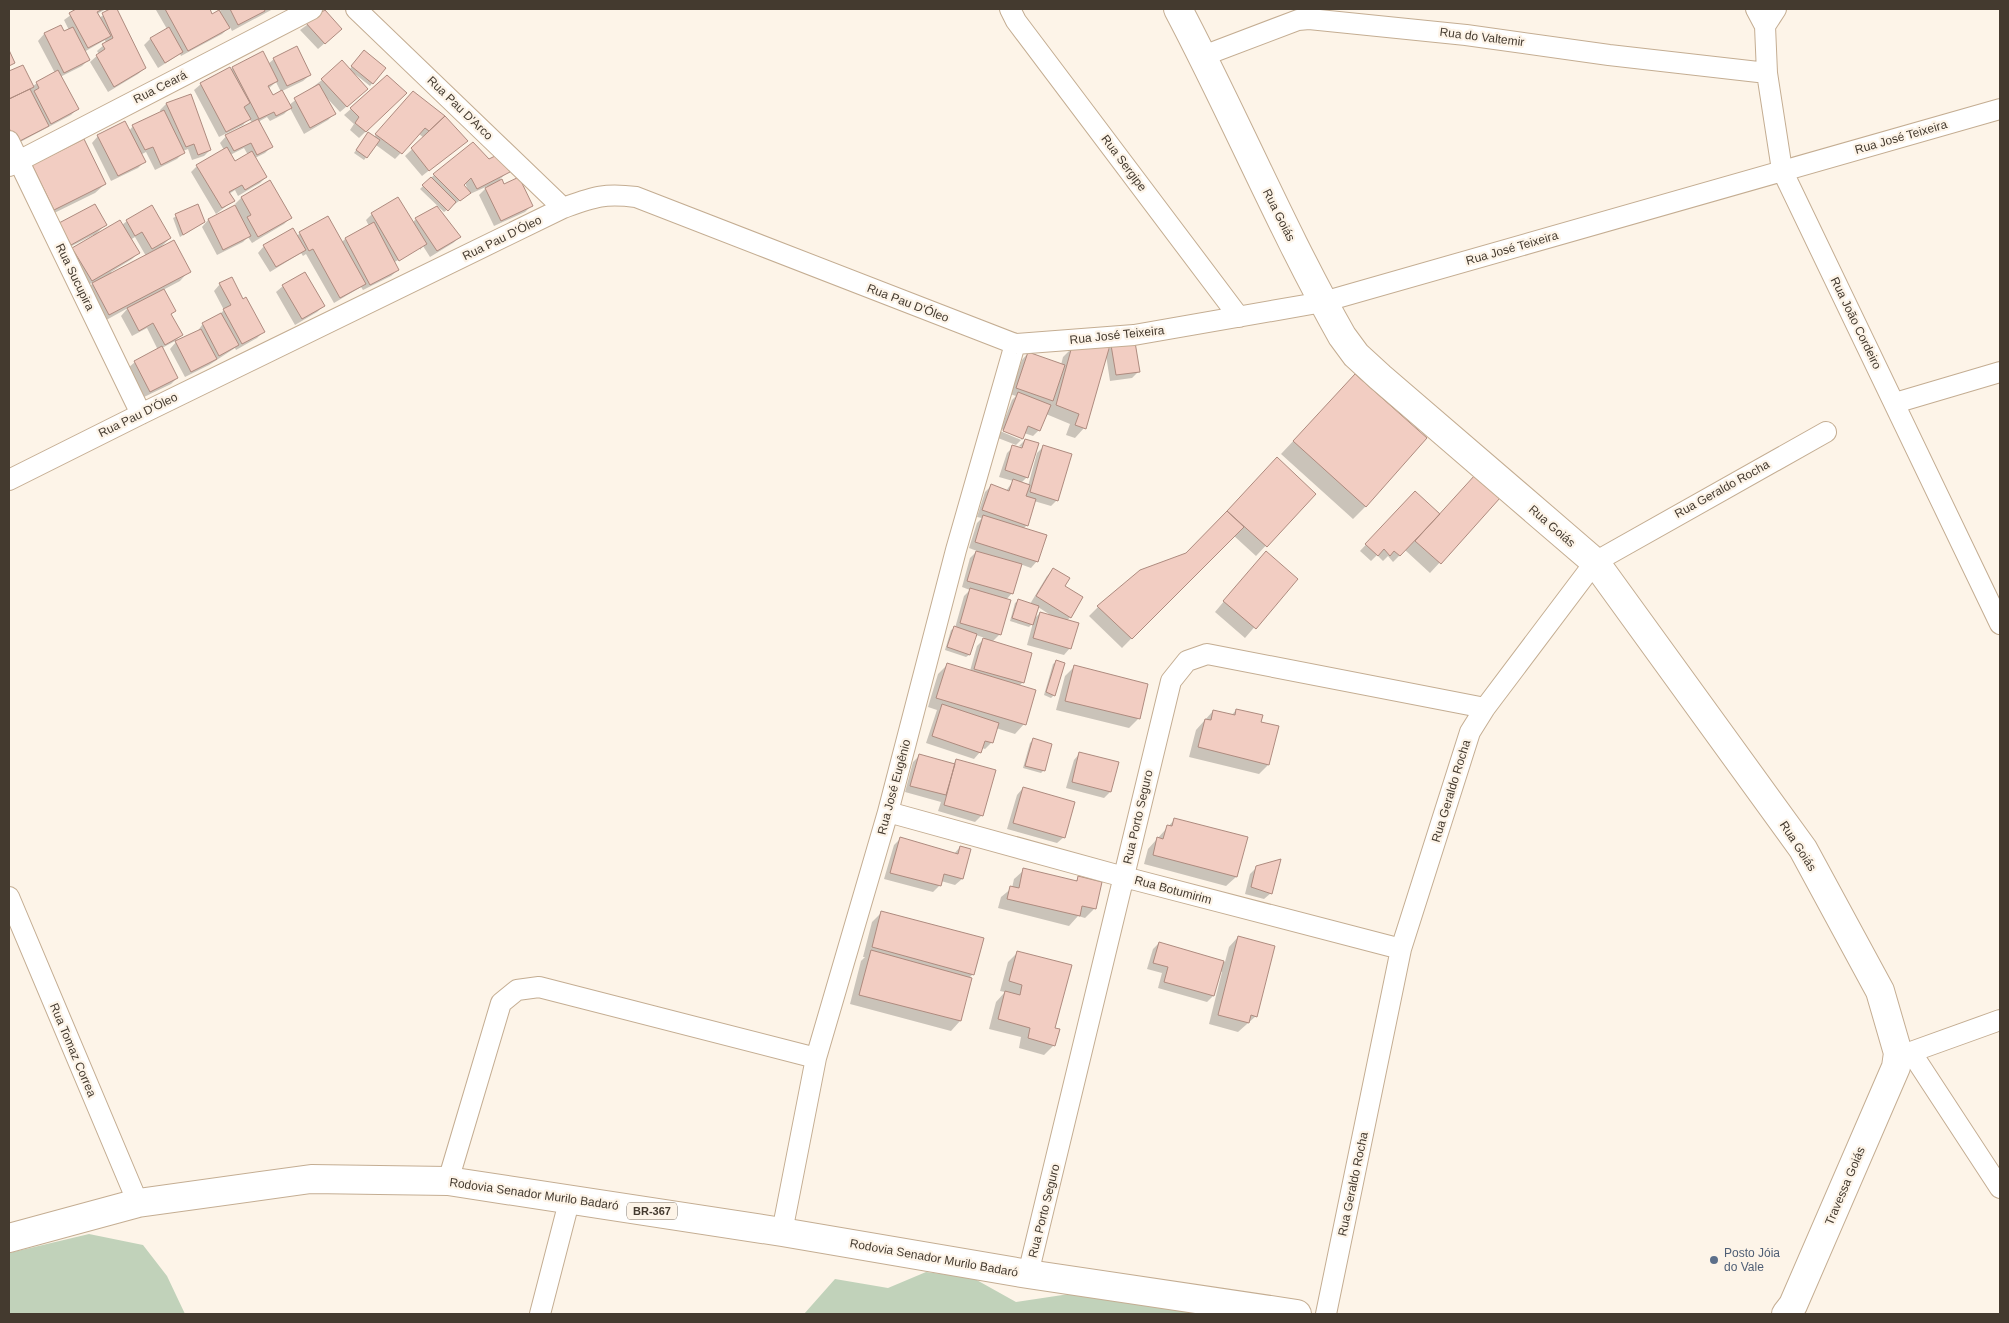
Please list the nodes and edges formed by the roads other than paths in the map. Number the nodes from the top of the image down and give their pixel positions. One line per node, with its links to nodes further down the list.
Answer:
1 (312, 9): 12 (street, Rua Ceará)
2 (356, 9): 14 (street, Rua Pau D'Arco)
3 (1010, 9): 16 (street, Rua Sergipe)
4 (1178, 9): 8 (street, Rua Goiás)
5 (1756, 9): 7 (street, Rua João Cordeiro)
6 (1776, 9): 7 (street)
7 (1765, 26): 9 (street, Rua João Cordeiro)
8 (1203, 56): 9 (street, Rua do Valtemir); 15 (street, Rua Goiás)
9 (1767, 73): 13 (street, Rua João Cordeiro)
10 (2000, 109): 13 (street, Rua José Teixeira)
11 (9, 141): 12 (street, Rua Sucupira)
12 (14, 163): 20 (street, Rua Sucupira)
13 (1782, 170): 15 (street, Rua José Teixeira); 19 (street, Rua João Cordeiro)
14 (563, 208): 17 (street, Rua Pau D'Óleo); 20 (street, Rua Pau D'Óleo)
15 (1322, 302): 16 (street, Rua José Teixeira); 23 (street, Rua Goiás)
16 (1239, 317): 17 (street, Rua José Teixeira)
17 (1015, 344): 26 (street, Rua José Eugênio)
18 (2000, 372): 19 (street)
19 (1895, 403): 24 (street, Rua João Cordeiro)
20 (141, 414): 22 (street, Rua Pau D'Óleo)
21 (1826, 432): 23 (street, Rua Geraldo Rocha)
22 (9, 480)
23 (1595, 562): 25 (street, Rua Geraldo Rocha); 31 (street, Rua Goiás)
24 (2000, 624)
25 (1485, 708): 27 (street, Rua Porto Seguro); 29 (street, Rua Geraldo Rocha)
26 (888, 812): 27 (street, Rua Botumirim); 32 (street, Rua José Eugênio)
27 (1124, 877): 29 (street, Rua Botumirim); 39 (street, Rua Porto Seguro)
28 (9, 897): 36 (street, Rua Tomaz Correa)
29 (1401, 949): 43 (street, Rua Geraldo Rocha)
30 (2000, 1020): 31 (street)
31 (1902, 1057): 34 (street, Rua Goiás); 40 (street, Travessa Goiás)
32 (816, 1058): 33 (street); 37 (street, Rua José Eugênio)
33 (448, 1181): 35 (street, Rodovia Senador Murilo Badaró / BR-367); 36 (street, Rodovia Senador Murilo Badaró / BR-367)
34 (2000, 1188)
35 (570, 1198): 37 (street, Rodovia Senador Murilo Badaró / BR-367); 41 (street)
36 (138, 1203): 38 (street, Rodovia Senador Murilo Badaró / BR-367)
37 (782, 1232): 39 (street, Rodovia Senador Murilo Badaró / BR-367)
38 (9, 1238)
39 (1028, 1274): 42 (street, Rodovia Senador Murilo Badaró / BR-367)
40 (1791, 1311)
41 (540, 1314)
42 (1297, 1314)
43 (1326, 1314)

